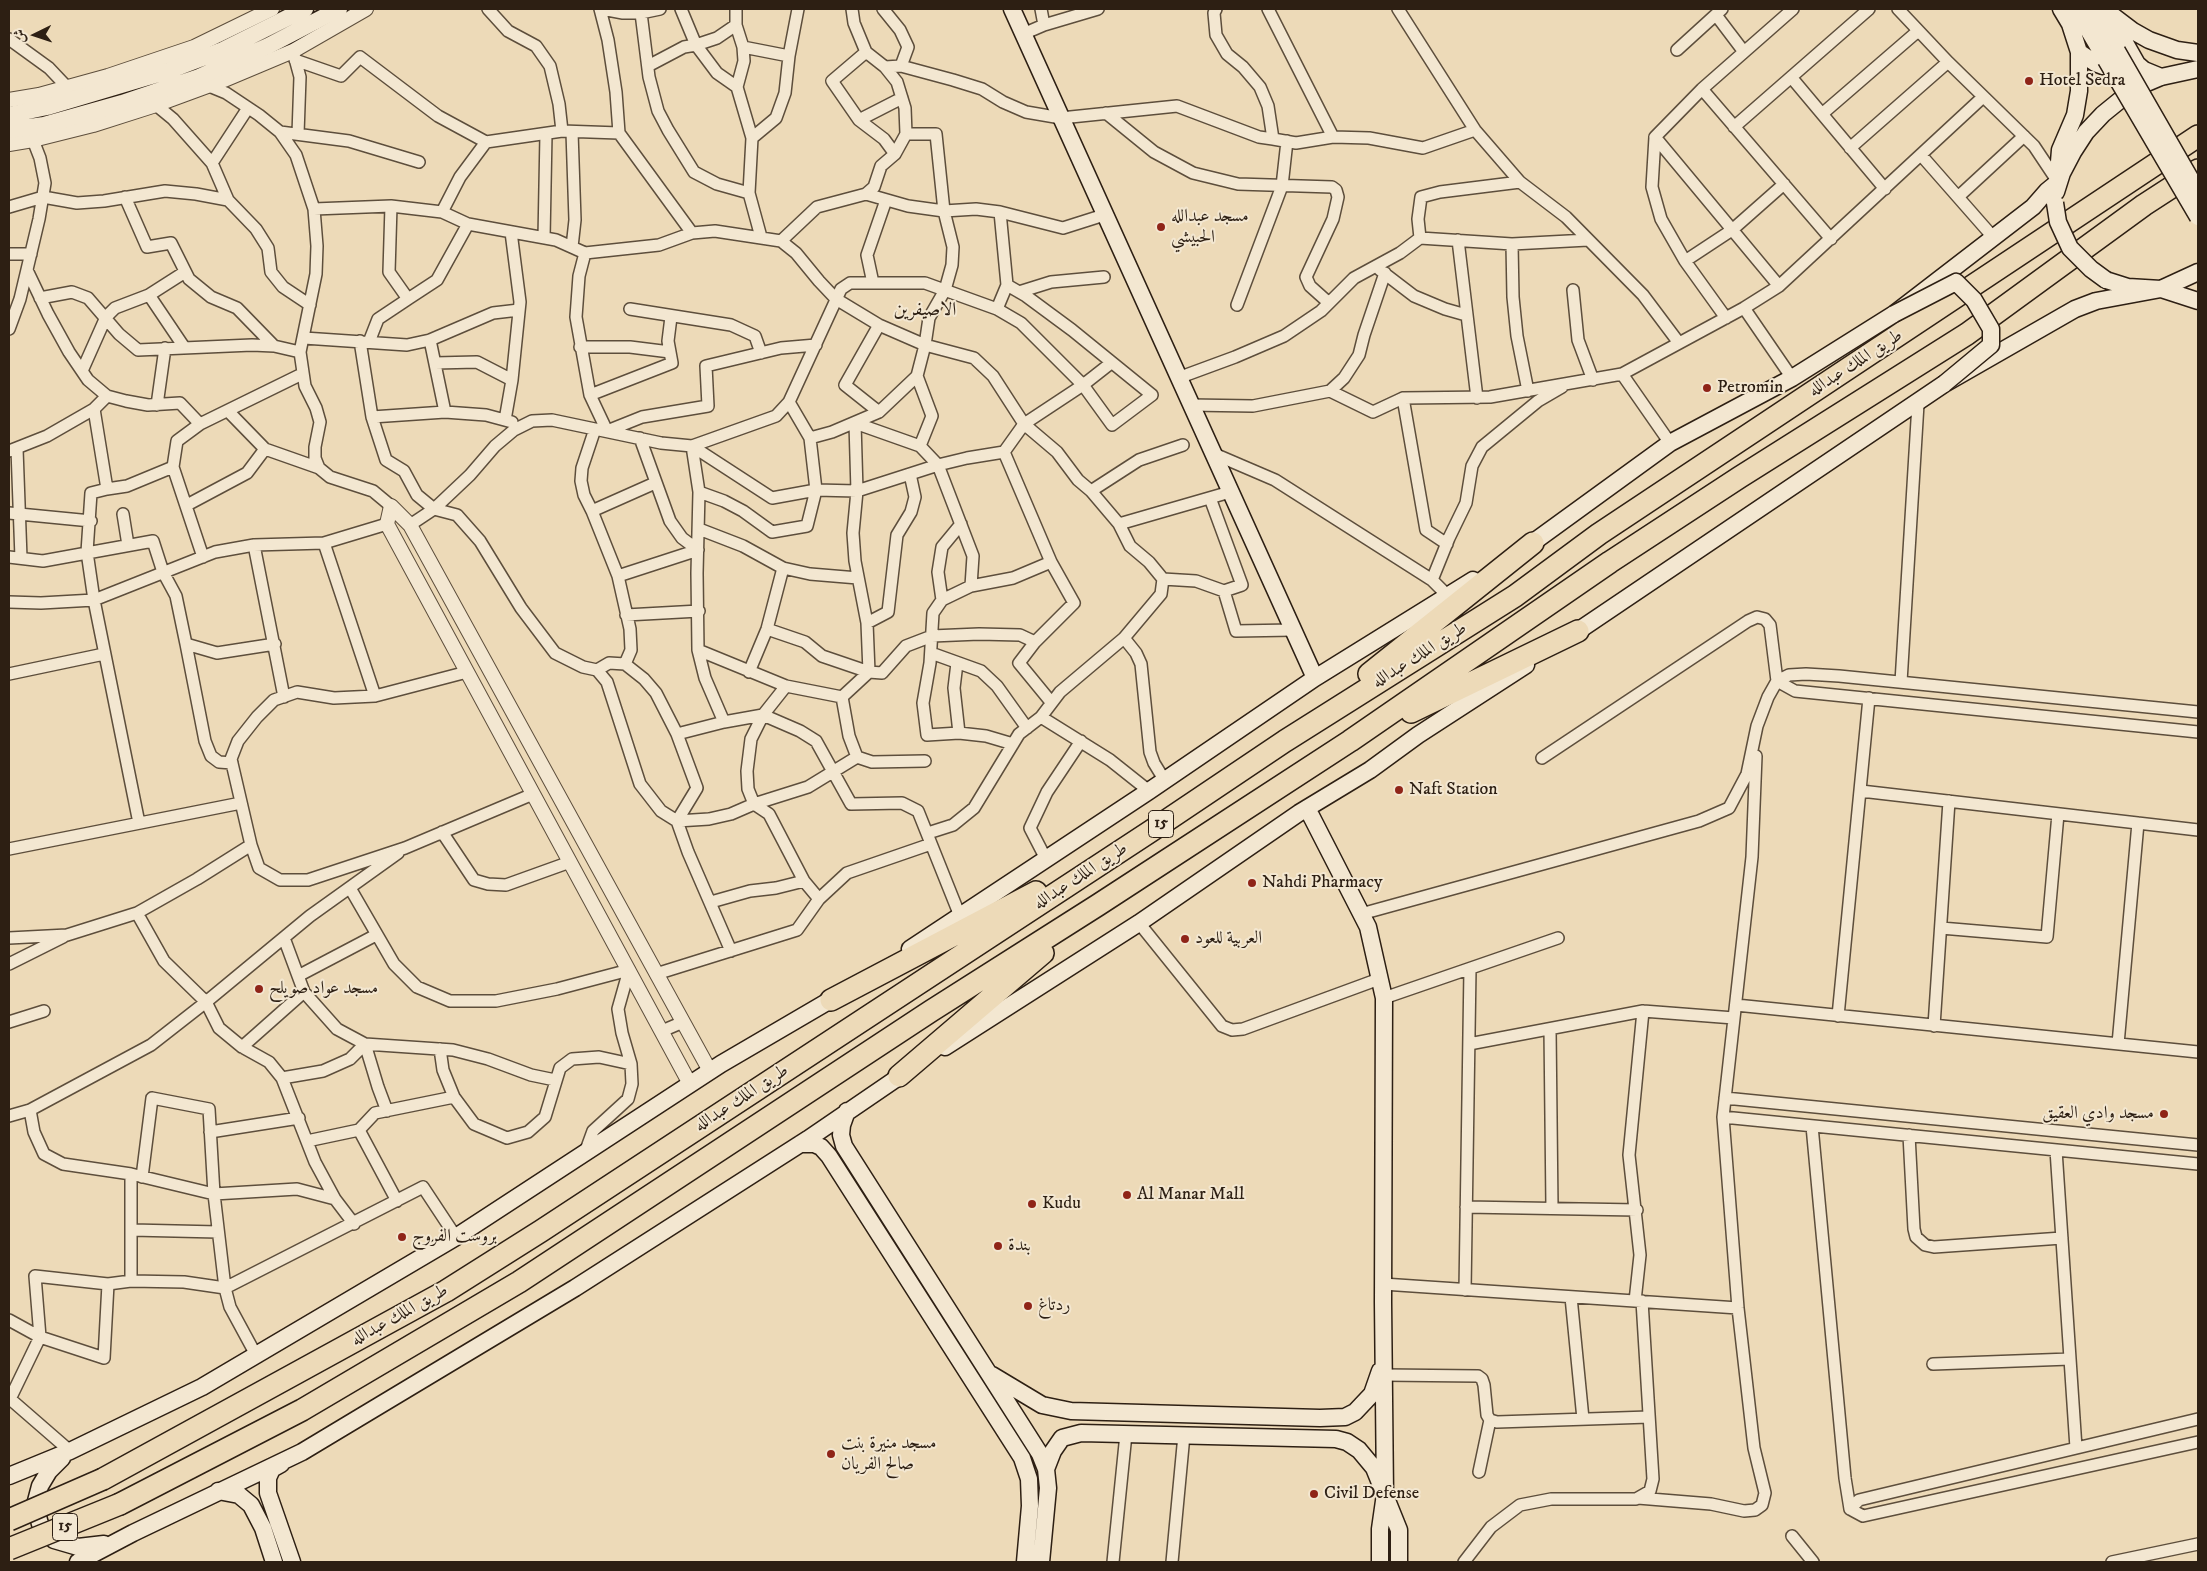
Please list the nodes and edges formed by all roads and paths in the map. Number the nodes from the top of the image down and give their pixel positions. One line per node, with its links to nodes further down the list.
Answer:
1 (305, 9): 54 (main road)
2 (339, 9): 54 (main road)
3 (366, 9): 40 (street)
4 (488, 9): 69 (street)
5 (601, 9): 25 (street); 70 (street)
6 (660, 9): 25 (street)
7 (681, 9): 33 (street)
8 (736, 9): 27 (street)
9 (798, 9): 41 (street)
10 (852, 9): 36 (street)
11 (883, 9): 45 (street)
12 (1012, 9): 31 (main road)
13 (1042, 9): 28 (street)
14 (1098, 9): 28 (street)
15 (1216, 9): 79 (street)
16 (1268, 9): 76 (street)
17 (1869, 9): 48 (street)
18 (1898, 9): 30 (street)
19 (2061, 9): 38 (main road)
20 (2076, 9): 42 (main road)
21 (267, 10): 51 (street)
22 (1402, 10): 67 (street)
23 (1788, 10): 37 (street)
24 (2102, 10): 29 (main road); 39 (main road); 42 (main road)
25 (641, 12): 44 (street)
26 (1719, 12): 35 (street); 37 (street)
27 (736, 25): 33 (street); 34 (street)
28 (1044, 25): 31 (street)
29 (2118, 29): 38 (main road); 49 (main road)
30 (1918, 31): 43 (street); 61 (street)
31 (1023, 34): 63 (main road)
32 (9, 39): 51 (street)
33 (696, 45): 44 (street); 52 (street)
34 (744, 47): 41 (street); 52 (street)
35 (1677, 50)
36 (866, 52): 46 (street); 64 (street)
37 (1744, 52): 53 (street)
38 (2079, 52): 90 (main road)
39 (2198, 53)
40 (294, 56): 50 (street); 71 (street); 82 (street)
41 (789, 56): 78 (street)
42 (2111, 56): 95 (main road, bridge); 110 (main road, bridge)
43 (1948, 62): 55 (street); 84 (street)
44 (648, 66): 96 (street)
45 (901, 66): 46 (street); 63 (street)
46 (885, 67): 56 (street)
47 (2198, 69): 49 (main road)
48 (1791, 77): 61 (street); 65 (street)
49 (2161, 77): 90 (main road)
50 (209, 86): 58 (street); 59 (street)
51 (68, 87): 57 (street)
52 (737, 87): 78 (street)
53 (1702, 89): 65 (street); 77 (street)
54 (119, 96): 62 (main road); 66 (main road)
55 (1984, 97): 74 (street); 86 (street)
56 (902, 98): 64 (street); 73 (street)
57 (9, 100)
58 (156, 105): 80 (street); 88 (street)
59 (248, 108): 68 (street); 88 (street)
60 (1106, 112): 63 (street); 79 (street); 93 (street)
61 (1822, 114): 84 (street)
62 (9, 115)
63 (1060, 118): 109 (main road)
64 (859, 120): 85 (street)
65 (1734, 126): 92 (street)
66 (9, 130)
67 (1475, 130): 76 (street); 91 (street)
68 (280, 132): 71 (street); 105 (street)
69 (567, 132): 70 (street); 72 (street); 124 (street)
70 (619, 133): 114 (street)
71 (298, 134): 87 (street)
72 (546, 134): 82 (street); 117 (street)
73 (906, 134): 85 (street); 106 (street)
74 (2024, 136): 90 (street); 100 (street)
75 (2198, 136): 306 (highway, طريق الملك عبدالله / 15)
76 (1333, 137): 81 (street)
77 (1655, 137): 112 (street); 128 (street)
78 (752, 138): 96 (street)
79 (1273, 139): 81 (street)
80 (33, 140): 83 (street); 98 (street)
81 (1287, 141): 93 (street)
82 (486, 142): 107 (street)
83 (9, 144)
84 (1850, 148): 94 (street)
85 (895, 154): 97 (street)
86 (1921, 155): 94 (street); 100 (street)
87 (419, 162)
88 (212, 163): 101 (street)
89 (2198, 170): 307 (highway, طريق الملك عبدالله / 15)
90 (2060, 177): 116 (main road); 138 (main road, bridge)
91 (1520, 182): 118 (street); 121 (street)
92 (1784, 184): 112 (street); 119 (street)
93 (1282, 186): 147 (street); 149 (street)
94 (1885, 189): 119 (street)
95 (2198, 192)
96 (749, 193): 115 (street)
97 (866, 194): 102 (street); 122 (street)
98 (43, 197): 99 (street); 104 (street); 127 (street)
99 (126, 197): 101 (street); 131 (street)
100 (1958, 197): 116 (street)
101 (228, 200): 148 (street)
102 (886, 200): 106 (street); 135 (street)
103 (391, 206): 105 (street); 107 (street); 144 (street)
104 (9, 207)
105 (314, 209): 148 (street)
106 (944, 211): 108 (street); 139 (street)
107 (442, 212): 111 (street)
108 (1000, 212): 109 (street); 136 (street)
109 (1104, 215): 180 (main road)
110 (2198, 217)
111 (468, 224): 113 (street); 144 (street)
112 (1732, 230): 128 (street); 137 (street)
113 (511, 232): 117 (street); 153 (street)
114 (692, 233): 115 (street); 125 (street)
115 (761, 237): 122 (street)
116 (1994, 237): 154 (main road)
117 (544, 238): 124 (street)
118 (1420, 238): 120 (street); 129 (street)
119 (1831, 239): 137 (street)
120 (1458, 240): 123 (street); 155 (street)
121 (1588, 240): 123 (street); 164 (street)
122 (781, 241): 145 (street)
123 (1512, 244): 188 (street)
124 (572, 247): 125 (street)
125 (585, 253): 169 (street)
126 (9, 254): 127 (street)
127 (31, 254): 130 (street)
128 (1686, 261): 158 (street)
129 (1375, 266): 133 (street); 147 (street)
130 (27, 270): 143 (street); 160 (street)
131 (185, 272): 142 (street); 167 (street)
132 (2198, 272): 138 (main road)
133 (1385, 273): 155 (street); 187 (street)
134 (1104, 277): 141 (street)
135 (873, 284): 139 (street); 145 (street)
136 (1007, 285): 141 (street); 152 (street)
137 (1779, 286): 150 (street)
138 (2161, 289): 146 (main road); 185 (main road)
139 (945, 290): 152 (street); 166 (street)
140 (1573, 290): 183 (street)
141 (1019, 292): 174 (street)
142 (149, 295): 156 (street); 168 (street)
143 (40, 298): 156 (street); 176 (street)
144 (408, 299): 163 (street)
145 (836, 299): 159 (street); 165 (street)
146 (2198, 301)
147 (1329, 303): 180 (street)
148 (310, 305): 161 (street)
149 (1237, 305)
150 (1744, 308): 158 (street); 181 (street)
151 (630, 309): 157 (street)
152 (997, 309): 186 (street)
153 (519, 310): 162 (street); 182 (street)
154 (1894, 314): 181 (main road); 185 (main road, bridge)
155 (1466, 315): 192 (street)
156 (106, 317): 170 (street); 176 (street)
157 (671, 317): 172 (street); 173 (street)
158 (1726, 318): 164 (street)
159 (879, 325): 166 (street); 200 (street)
160 (9, 330)
161 (304, 338): 163 (street); 171 (street)
162 (430, 340): 163 (street); 175 (street)
163 (364, 341): 201 (street)
164 (1679, 343): 178 (street)
165 (816, 344): 173 (street); 193 (street)
166 (925, 345): 179 (street); 205 (street)
167 (274, 346): 168 (street); 171 (street)
168 (184, 347): 170 (street)
169 (580, 347): 172 (street); 189 (street)
170 (164, 348): 194 (street)
171 (300, 352): 177 (street)
172 (670, 352): 189 (street)
173 (761, 353): 208 (street)
174 (1111, 362): 186 (street); 186 (street)
175 (435, 363): 182 (street); 199 (street)
176 (82, 371): 190 (street)
177 (302, 374): 198 (street); 221 (street)
178 (1622, 374): 183 (street); 211 (street)
179 (917, 376): 200 (street); 214 (street)
180 (1178, 378): 196 (main road)
181 (1792, 378): 211 (main road)
182 (512, 380): 202 (street)
183 (1593, 380): 184 (street)
184 (1567, 384): 188 (street); 244 (street)
185 (1944, 384): 195 (main road)
186 (1082, 385): 205 (street)
187 (1330, 391): 191 (street); 196 (street)
188 (1528, 391): 192 (street)
189 (590, 395): 208 (street)
190 (106, 396): 194 (street); 197 (street)
191 (1403, 398): 192 (street); 244 (street)
192 (1477, 398)
193 (790, 402): 210 (street); 213 (street)
194 (157, 404): 204 (street)
195 (1918, 404): 271 (main road); 289 (street)
196 (1190, 405): 218 (main road)
197 (94, 409): 216 (street); 224 (street)
198 (228, 411): 204 (street); 215 (street)
199 (445, 412): 201 (street); 202 (street)
200 (879, 412): 203 (street)
201 (372, 417): 233 (street)
202 (505, 420): 206 (street)
203 (855, 423): 210 (street); 214 (street); 226 (street)
204 (200, 424): 220 (street)
205 (1024, 424): 217 (street); 227 (street)
206 (523, 425): 207 (street); 233 (street)
207 (595, 429): 208 (street); 234 (street)
208 (607, 431): 209 (street)
209 (640, 438): 213 (street); 223 (street)
210 (810, 438): 225 (street)
211 (1670, 443): 245 (main road)
212 (1183, 444): 227 (street)
213 (692, 446): 225 (street); 228 (street)
214 (920, 446): 219 (street)
215 (265, 449): 221 (street); 231 (street)
216 (13, 450): 235 (street)
217 (1004, 452): 219 (street); 253 (street)
218 (1212, 454): 229 (main road); 259 (street)
219 (938, 465): 222 (street); 239 (street)
220 (173, 467): 224 (street); 231 (street)
221 (319, 468): 232 (street)
222 (910, 474): 226 (street); 268 (street)
223 (655, 483): 234 (street); 248 (street)
224 (107, 489): 237 (street)
225 (816, 490): 226 (street); 228 (street)
226 (857, 491): 257 (street)
227 (1091, 491): 240 (street)
228 (699, 492): 242 (street)
229 (1230, 492): 230 (street); 270 (main road)
230 (1210, 498): 240 (street); 261 (street)
231 (187, 505): 251 (street)
232 (391, 506): 238 (street); 241 (street)
233 (434, 509): 241 (street); 282 (street)
234 (592, 511): 256 (street)
235 (14, 513): 237 (street); 252 (street)
236 (124, 514): 246 (street)
237 (91, 521): 249 (street)
238 (387, 524): 243 (street); 283 (street)
239 (961, 524): 260 (street); 264 (street)
240 (1119, 524): 258 (street)
241 (410, 525): 355 (street)
242 (699, 528): 248 (street); 254 (street)
243 (324, 543): 247 (street); 291 (street)
244 (1447, 544): 259 (street)
245 (1533, 544): 262 (main road); 306 (highway)
246 (128, 545): 249 (street); 255 (street)
247 (254, 545): 251 (street); 276 (street)
248 (698, 550): 256 (street); 266 (street)
249 (87, 552): 252 (street); 263 (street)
250 (9, 557): 252 (street)
251 (203, 557): 255 (street)
252 (21, 558)
253 (1051, 562): 260 (street); 274 (street)
254 (783, 568): 257 (street); 269 (street)
255 (163, 572): 263 (street); 275 (street)
256 (618, 576): 267 (street)
257 (858, 578): 268 (street)
258 (1163, 579): 261 (street); 273 (street)
259 (1432, 580): 262 (street)
260 (971, 586): 264 (street)
261 (1224, 591): 270 (street)
262 (1448, 596): 287 (main road)
263 (94, 600): 265 (street); 279 (street)
264 (942, 600): 272 (street)
265 (9, 602)
266 (699, 610): 267 (street); 277 (street)
267 (626, 614): 281 (street)
268 (867, 623): 285 (street)
269 (767, 629): 284 (street); 285 (street)
270 (1293, 630): 287 (main road)
271 (1578, 631): 307 (highway); 321 (main road)
272 (932, 636): 274 (street); 278 (street); 285 (street)
273 (1124, 638): 295 (street); 314 (street)
274 (1035, 642): 295 (street)
275 (186, 644): 276 (street); 312 (street)
276 (274, 644): 292 (street)
277 (698, 650): 284 (street); 299 (street)
278 (931, 653): 280 (street); 303 (street)
279 (104, 654): 286 (street); 324 (street)
280 (957, 663): 301 (street); 303 (street)
281 (625, 664): 282 (street); 304 (street)
282 (597, 670): 323 (street)
283 (467, 672): 291 (street); 317 (street)
284 (749, 672): 290 (street)
285 (869, 672): 293 (street)
286 (9, 674)
287 (1315, 678): 314 (main road)
288 (1777, 681): 289 (street); 294 (street); 300 (street); 310 (street)
289 (1901, 682): 296 (street)
290 (786, 686): 293 (street); 297 (street)
291 (375, 696): 292 (street)
292 (284, 697): 312 (street)
293 (842, 697): 309 (street)
294 (1869, 698): 302 (street); 316 (street)
295 (1051, 702): 298 (street)
296 (2198, 712)
297 (763, 715): 299 (street); 313 (street); 320 (street)
298 (1041, 717): 301 (street); 305 (street)
299 (724, 722): 304 (street)
300 (1758, 726): 342 (street); 362 (street)
301 (1027, 728): 308 (street)
302 (2198, 732)
303 (959, 733): 308 (street)
304 (677, 734): 323 (street)
305 (1081, 741): 315 (street); 334 (street)
306 (1285, 741): 328 (highway, طريق الملك عبدالله / 15)
307 (1350, 741): 340 (highway, طريق الملك عبدالله / 15)
308 (1013, 744): 329 (street)
309 (857, 757): 311 (street); 313 (street)
310 (1542, 758)
311 (925, 761)
312 (232, 763): 319 (street)
313 (833, 773): 320 (street); 329 (street)
314 (1165, 780): 315 (main road)
315 (1149, 791): 334 (main road)
316 (1861, 791): 318 (street); 365 (street)
317 (534, 794): 327 (street); 335 (street)
318 (1949, 801): 322 (street); 345 (street)
319 (241, 803): 324 (street); 331 (street)
320 (754, 804): 323 (street); 336 (street)
321 (1307, 808): 342 (main road); 344 (main road)
322 (2058, 814): 325 (street); 345 (street)
323 (677, 821): 339 (street)
324 (139, 823): 333 (street)
325 (2138, 823): 326 (street); 374 (street)
326 (2198, 830)
327 (442, 832): 332 (street); 335 (street)
328 (1151, 832): 360 (highway); 447 (highway, طريق الملك عبدالله / 15, bridge)
329 (928, 833): 330 (street)
330 (931, 844): 338 (street); 343 (street)
331 (251, 845): 332 (street); 341 (street)
332 (405, 848): 337 (street)
333 (9, 849)
334 (1046, 859): 343 (main road)
335 (570, 862): 354 (street)
336 (804, 881): 338 (street); 339 (street)
337 (350, 888): 347 (street); 349 (street)
338 (819, 898): 351 (street)
339 (711, 902): 351 (street)
340 (1098, 905): 380 (highway); 451 (highway, طريق الملك عبدالله / 15, bridge)
341 (137, 913): 346 (street); 361 (street)
342 (1361, 914): 357 (main road)
343 (960, 916): 360 (main road)
344 (1139, 922): 357 (street); 380 (main road)
345 (1941, 928): 369 (street)
346 (67, 935): 348 (street); 352 (street)
347 (376, 935): 354 (street); 356 (street)
348 (9, 938)
349 (284, 938): 356 (street); 361 (street)
350 (1558, 938): 353 (street)
351 (731, 951): 355 (street)
352 (9, 964)
353 (1470, 969): 359 (street); 373 (street)
354 (629, 970): 371 (street); 378 (street)
355 (656, 974): 368 (street)
356 (298, 976): 358 (street)
357 (1380, 979): 359 (main road)
358 (304, 992): 372 (street); 375 (street)
359 (1384, 998): 416 (main road)
360 (832, 1000): 379 (main road)
361 (206, 1002): 375 (street); 386 (street)
362 (1736, 1005): 365 (street); 366 (street)
363 (44, 1011): 367 (street)
364 (1643, 1011): 366 (street); 370 (street); 408 (street)
365 (1838, 1016): 369 (street)
366 (1734, 1018): 385 (street)
367 (9, 1022)
368 (683, 1022): 371 (street); 379 (street)
369 (1934, 1026): 374 (street)
370 (1550, 1028): 373 (street); 407 (street)
371 (662, 1031): 383 (street)
372 (365, 1044): 376 (street); 381 (street); 387 (street)
373 (1469, 1044): 406 (street)
374 (2118, 1044): 377 (street)
375 (242, 1047): 381 (street)
376 (440, 1049): 382 (street); 384 (street)
377 (2198, 1052)
378 (631, 1064): 382 (street); 400 (street)
379 (710, 1071): 383 (main road)
380 (899, 1076): 388 (main road)
381 (282, 1078): 391 (street)
382 (555, 1080): 384 (street)
383 (690, 1084): 400 (main road)
384 (454, 1097): 387 (street)
385 (1725, 1098): 390 (street); 398 (street)
386 (30, 1110): 389 (street); 402 (street)
387 (387, 1110): 393 (street)
388 (847, 1111): 397 (main road); 428 (main road)
389 (9, 1116)
390 (1723, 1117): 392 (street); 421 (street)
391 (299, 1118): 394 (street); 396 (street)
392 (1812, 1126): 395 (street); 446 (street)
393 (359, 1130): 396 (street); 405 (street)
394 (210, 1132): 402 (street); 403 (street)
395 (1908, 1136): 399 (street); 413 (street)
396 (308, 1141): 404 (street)
397 (800, 1144): 439 (main road); 456 (main road)
398 (2198, 1145)
399 (2056, 1150): 401 (street); 413 (street)
400 (584, 1153): 412 (main road)
401 (2198, 1164)
402 (137, 1176): 403 (street); 410 (street)
403 (214, 1194): 404 (street); 411 (street)
404 (335, 1199): 409 (street)
405 (396, 1201): 409 (street); 412 (street)
406 (1466, 1208): 407 (street); 418 (street)
407 (1552, 1208): 408 (street)
408 (1636, 1210): 420 (street)
409 (354, 1224): 417 (street)
410 (132, 1230): 411 (street); 414 (street)
411 (218, 1232): 417 (street)
412 (456, 1237): 424 (main road)
413 (2062, 1238): 425 (street)
414 (131, 1281): 415 (street); 417 (street)
415 (108, 1284): 423 (street); 423 (street)
416 (1383, 1284): 418 (street); 427 (main road)
417 (225, 1288): 424 (street)
418 (1465, 1290): 419 (street)
419 (1571, 1297): 420 (street); 433 (street)
420 (1639, 1301): 421 (street); 430 (street)
421 (1738, 1308): 445 (street)
422 (9, 1320): 423 (street)
423 (40, 1336): 429 (street)
424 (256, 1355): 438 (main road)
425 (2070, 1359): 426 (street); 437 (street)
426 (1933, 1364)
427 (1384, 1367): 428 (main road); 432 (street); 444 (main road)
428 (987, 1372): 440 (main road)
429 (10, 1399): 438 (street)
430 (1649, 1417): 433 (street); 445 (street)
431 (2198, 1419): 437 (street)
432 (1490, 1420): 433 (street); 441 (street)
433 (1584, 1420)
434 (1126, 1434): 435 (main road); 440 (main road); 458 (street)
435 (1184, 1435): 444 (main road); 459 (street)
436 (2198, 1442): 446 (street)
437 (2076, 1448): 446 (street)
438 (70, 1451): 442 (main road); 449 (main road)
439 (302, 1452): 443 (main road); 455 (main road)
440 (1046, 1470): 457 (main road)
441 (1479, 1472)
442 (9, 1476)
443 (218, 1491): 449 (main road); 454 (main road)
444 (1385, 1494): 460 (main road); 461 (main road)
445 (1638, 1498): 462 (street)
446 (1850, 1509)
447 (9, 1520)
448 (1792, 1536): 463 (street)
449 (112, 1544): 453 (main road)
450 (2198, 1544): 452 (street)
451 (9, 1549)
452 (2154, 1558): 464 (street)
453 (78, 1562)
454 (274, 1562)
455 (292, 1562)
456 (1025, 1562)
457 (1041, 1562)
458 (1113, 1562)
459 (1172, 1562)
460 (1380, 1562)
461 (1399, 1562)
462 (1464, 1562)
463 (1812, 1562)
464 (2112, 1562)

